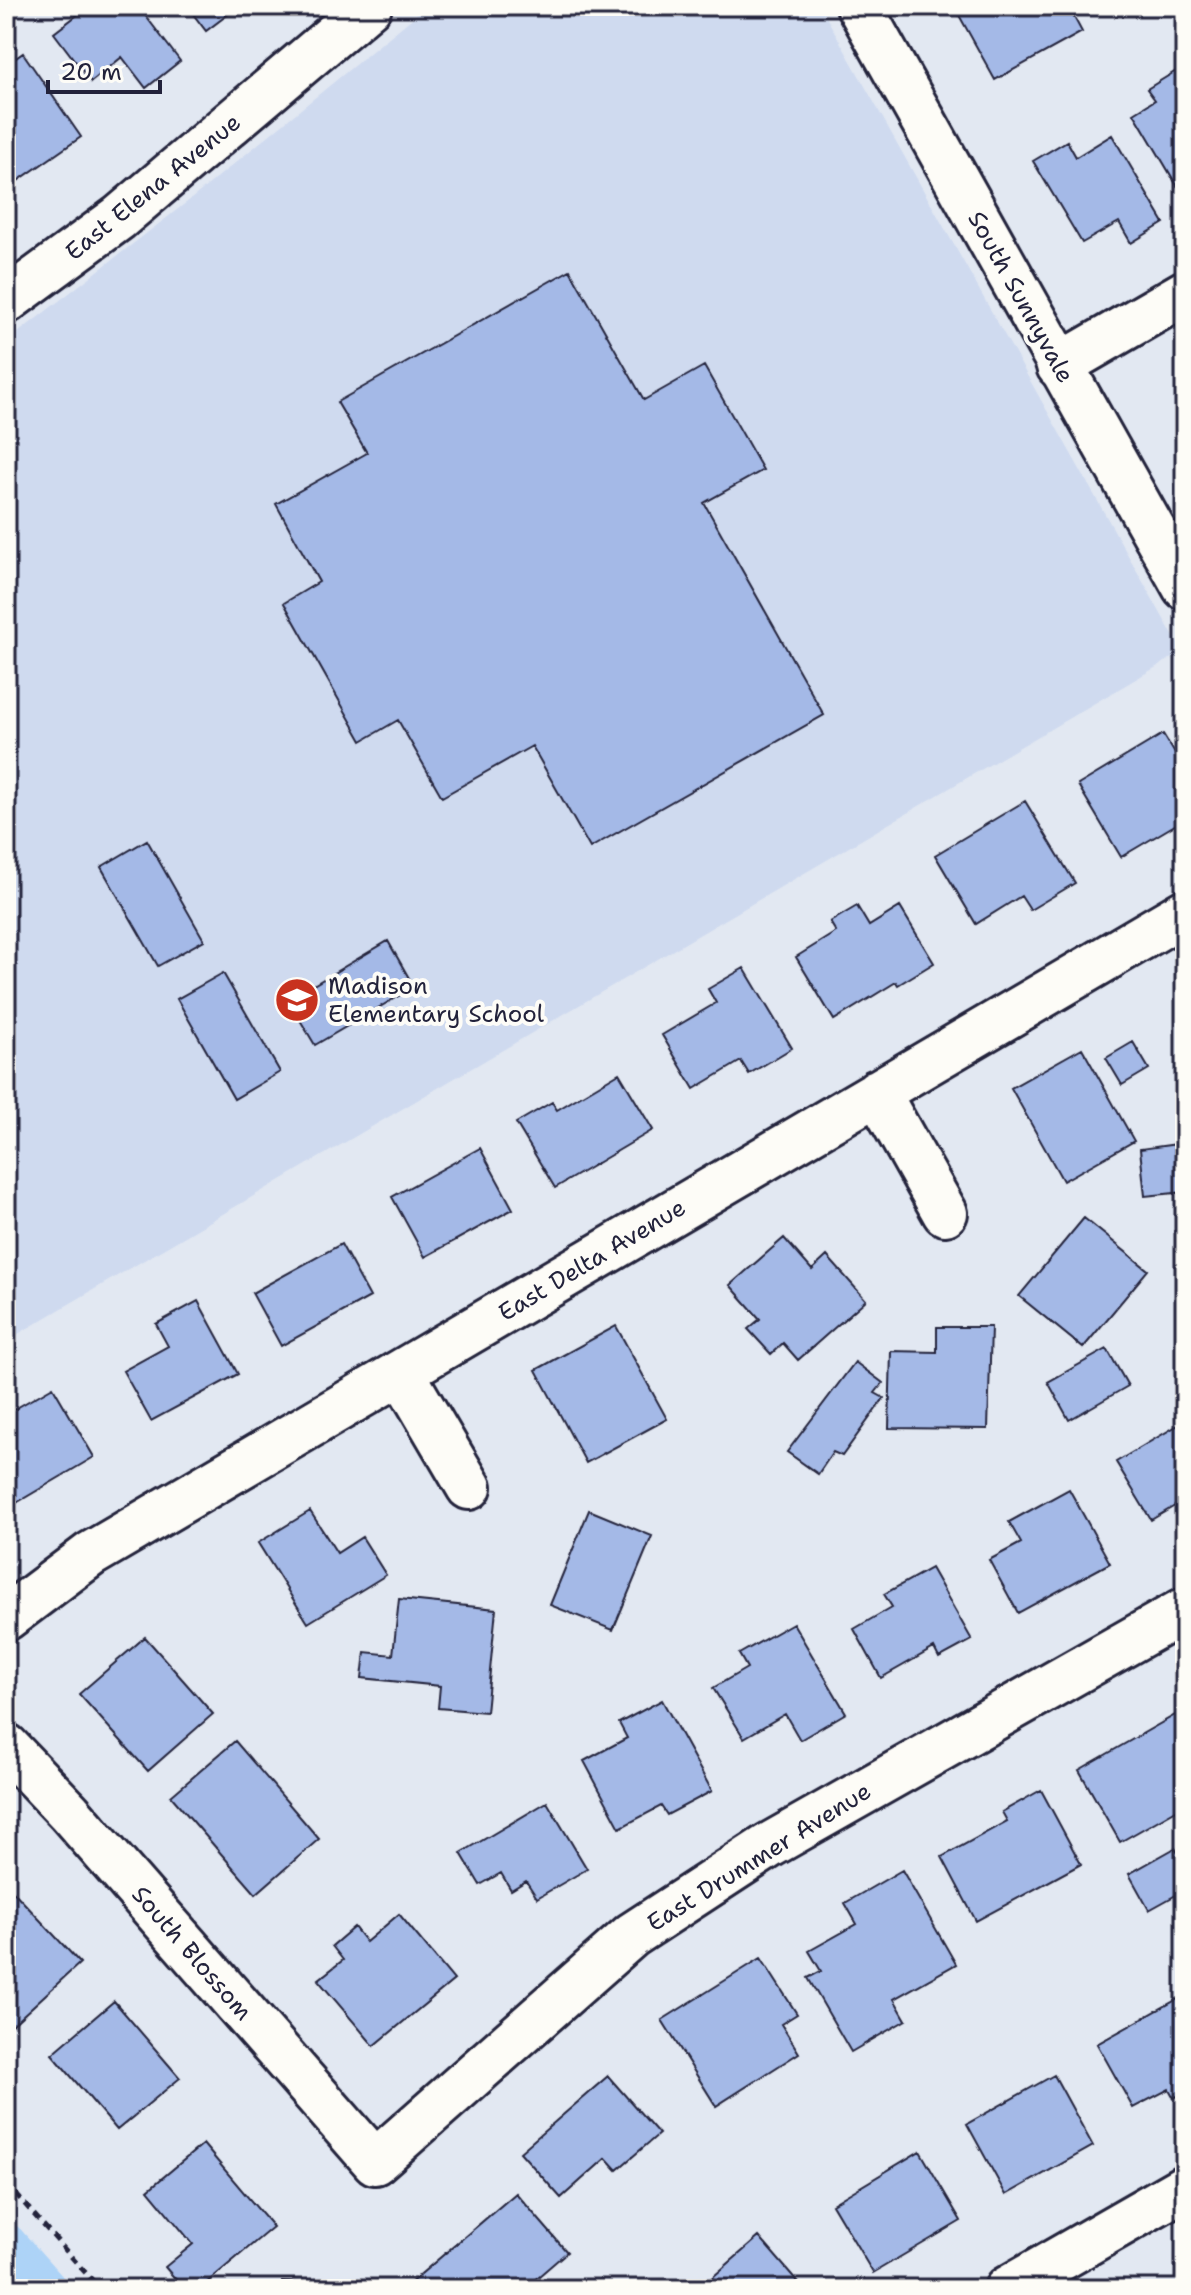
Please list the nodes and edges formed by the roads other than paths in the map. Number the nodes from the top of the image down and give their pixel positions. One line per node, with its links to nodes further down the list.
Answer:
1 (369, 6): 4 (street, East Elena Avenue)
2 (859, 6): 5 (street, South Sunnyvale)
3 (1185, 293): 5 (street)
4 (6, 301)
5 (1059, 366): 6 (street, South Sunnyvale)
6 (1185, 587)
7 (1185, 912): 8 (street, East Delta Avenue)
8 (877, 1092): 9 (street); 10 (street, East Delta Avenue)
9 (945, 1213)
10 (402, 1373): 11 (street); 13 (street, East Delta Avenue)
11 (469, 1487)
12 (1185, 1610): 15 (street, East Drummer Avenue)
13 (6, 1618)
14 (6, 1746): 15 (street, South Blossom)
15 (375, 2162)
16 (1185, 2187): 17 (street)
17 (1007, 2289)

